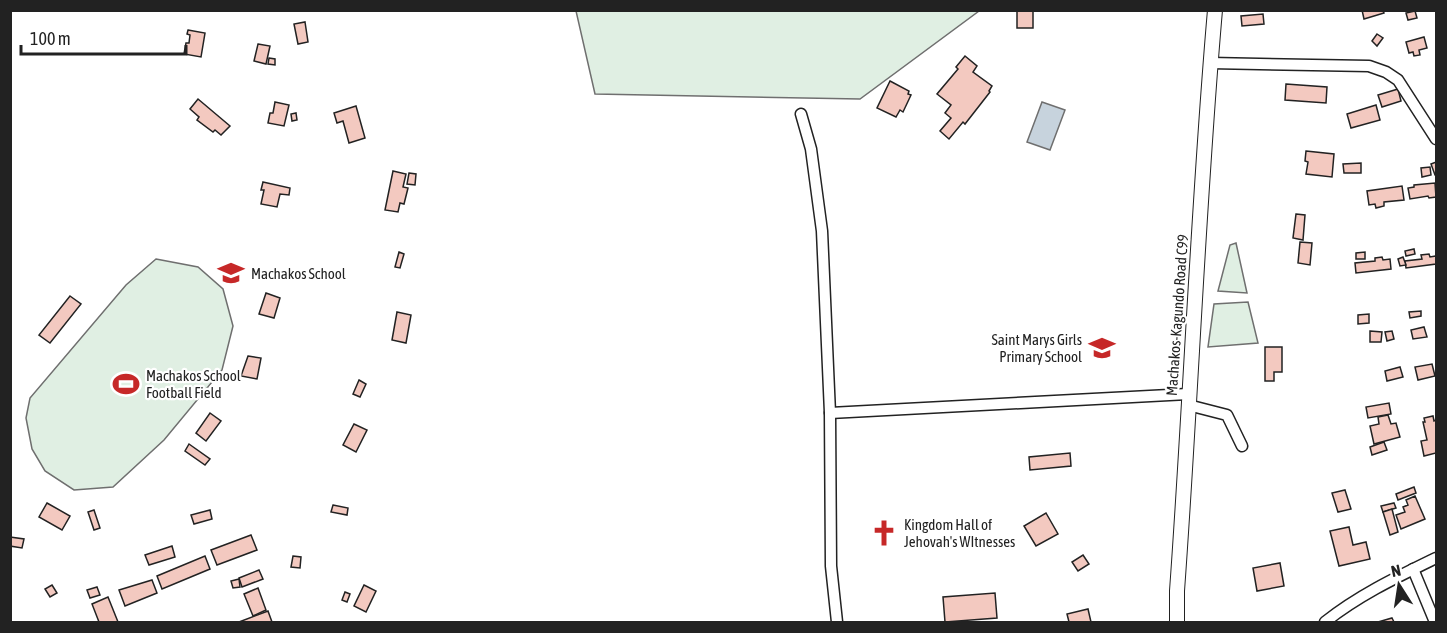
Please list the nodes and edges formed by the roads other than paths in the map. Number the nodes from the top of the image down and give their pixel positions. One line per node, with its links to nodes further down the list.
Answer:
1 (1215, 10): 2 (main road, Machakos-Kagundo Road C99)
2 (1210, 63): 4 (street); 5 (main road, Machakos-Kagundo Road C99)
3 (801, 114): 6 (street)
4 (1437, 139)
5 (1188, 399): 6 (street); 7 (street); 11 (main road, Machakos-Kagundo Road C99)
6 (830, 413): 10 (street)
7 (1242, 446)
8 (1437, 558): 9 (street)
9 (1413, 569): 12 (street); 13 (street)
10 (837, 622)
11 (1177, 622)
12 (1325, 622)
13 (1436, 622)

